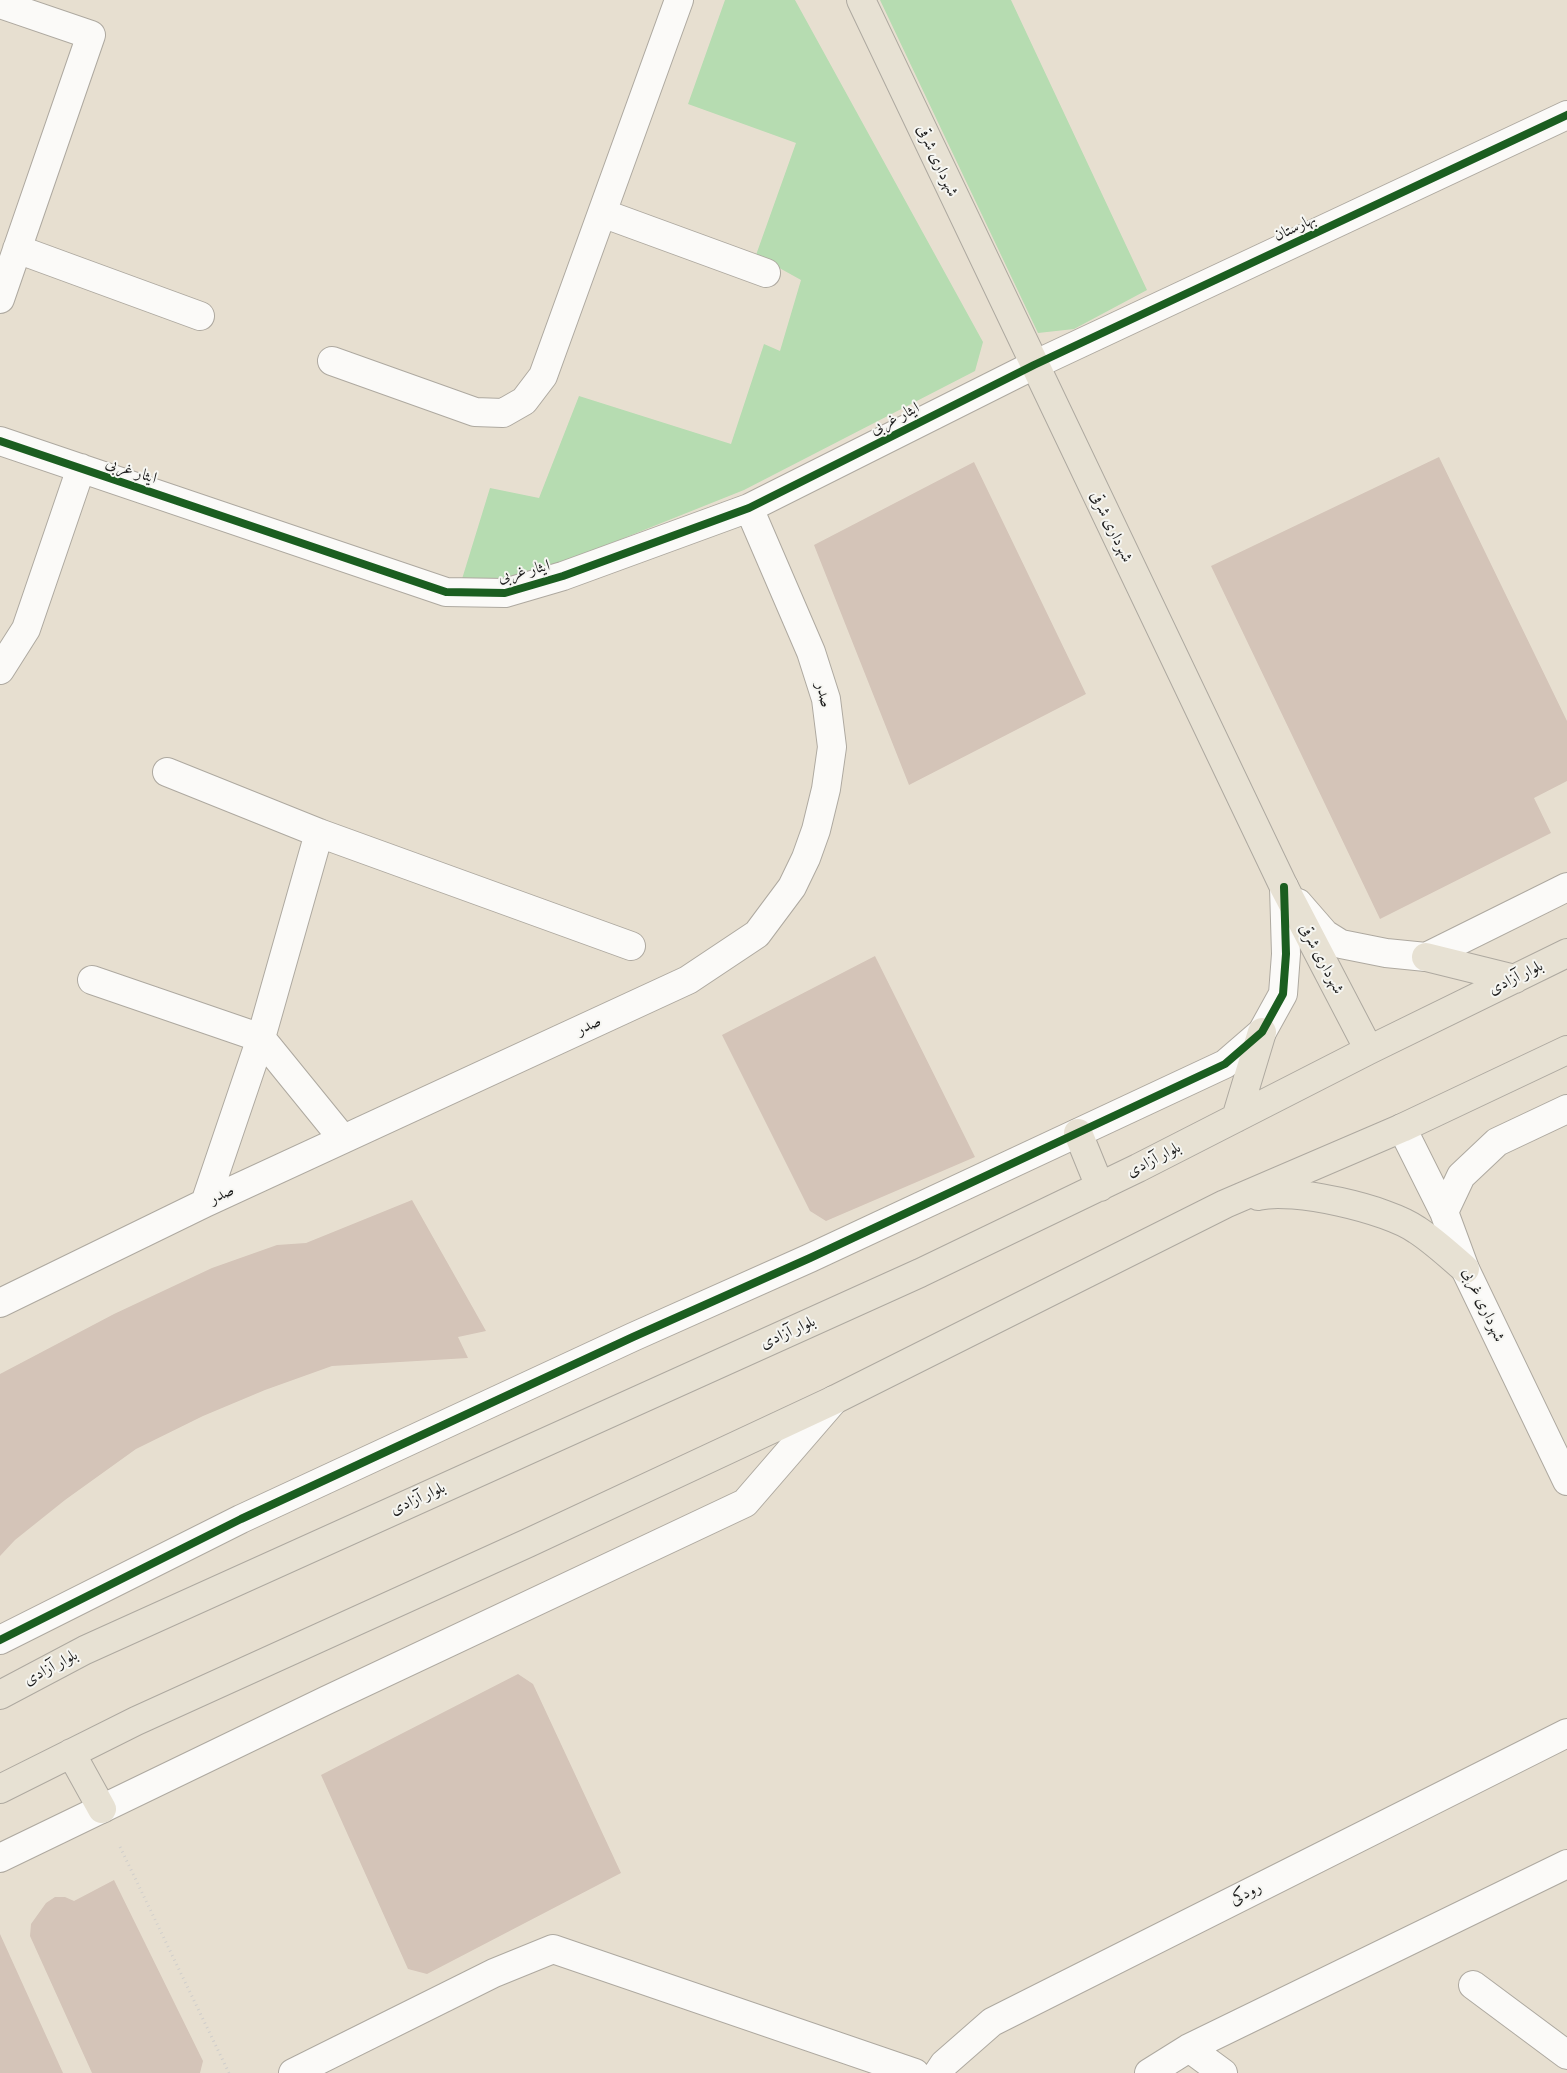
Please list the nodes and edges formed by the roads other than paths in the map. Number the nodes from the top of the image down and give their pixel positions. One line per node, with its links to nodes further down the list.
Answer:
1 (861, 0): 11 (main road, شهرداری شرقی)
2 (671, 2): 5 (street)
3 (0, 4): 6 (street)
4 (1567, 115): 11 (street, بهارستان)
5 (602, 213): 7 (street); 10 (street)
6 (17, 249): 8 (street); 9 (street)
7 (766, 273)
8 (0, 299)
9 (200, 316)
10 (332, 361)
11 (1034, 365): 14 (street, ایثار غربی); 18 (main road, شهرداری شرقی)
12 (0, 441): 13 (street, ایثار غربی)
13 (81, 468): 14 (street, ایثار غربی); 15 (street)
14 (749, 508): 33 (street, صدر)
15 (0, 670)
16 (167, 772): 17 (street)
17 (319, 833): 20 (street); 26 (street)
18 (1284, 887): 22 (street); 25 (street); 27 (main road, شهرداری شرقی)
19 (1567, 887): 22 (street)
20 (632, 946)
21 (1567, 953): 23 (main road, بلوار آزادی)
22 (1426, 957): 23 (main road)
23 (1514, 978): 27 (main road, بلوار آزادی)
24 (92, 980): 26 (street)
25 (1262, 1032): 30 (main road); 32 (street)
26 (261, 1038): 33 (street); 35 (street)
27 (1369, 1050): 30 (main road, بلوار آزادی)
28 (1567, 1050): 31 (main road)
29 (1567, 1109): 37 (street)
30 (1236, 1118): 34 (main road, بلوار آزادی)
31 (1402, 1128): 36 (main road); 37 (street, شهرداری غربی)
32 (1078, 1133): 34 (main road); 42 (street)
33 (343, 1140): 35 (street, صدر)
34 (1100, 1187): 43 (main road, بلوار آزادی)
35 (206, 1203): 39 (street, صدر)
36 (1225, 1204): 38 (main road); 40 (main road)
37 (1444, 1212): 38 (street, شهرداری غربی)
38 (1465, 1269): 41 (street, شهرداری غربی)
39 (0, 1303)
40 (834, 1400): 45 (main road); 47 (street)
41 (1567, 1481)
42 (0, 1640)
43 (0, 1695)
44 (1567, 1733): 55 (street, رودکی)
45 (71, 1754): 46 (main road); 47 (main road)
46 (0, 1789)
47 (102, 1809): 48 (street)
48 (0, 1858)
49 (1567, 1864): 51 (street)
50 (1473, 1985): 52 (street)
51 (1189, 2048): 56 (street); 57 (street)
52 (1567, 2055)
53 (293, 2073): 54 (street)
54 (915, 2073)
55 (938, 2073)
56 (1149, 2073)
57 (1223, 2073)

